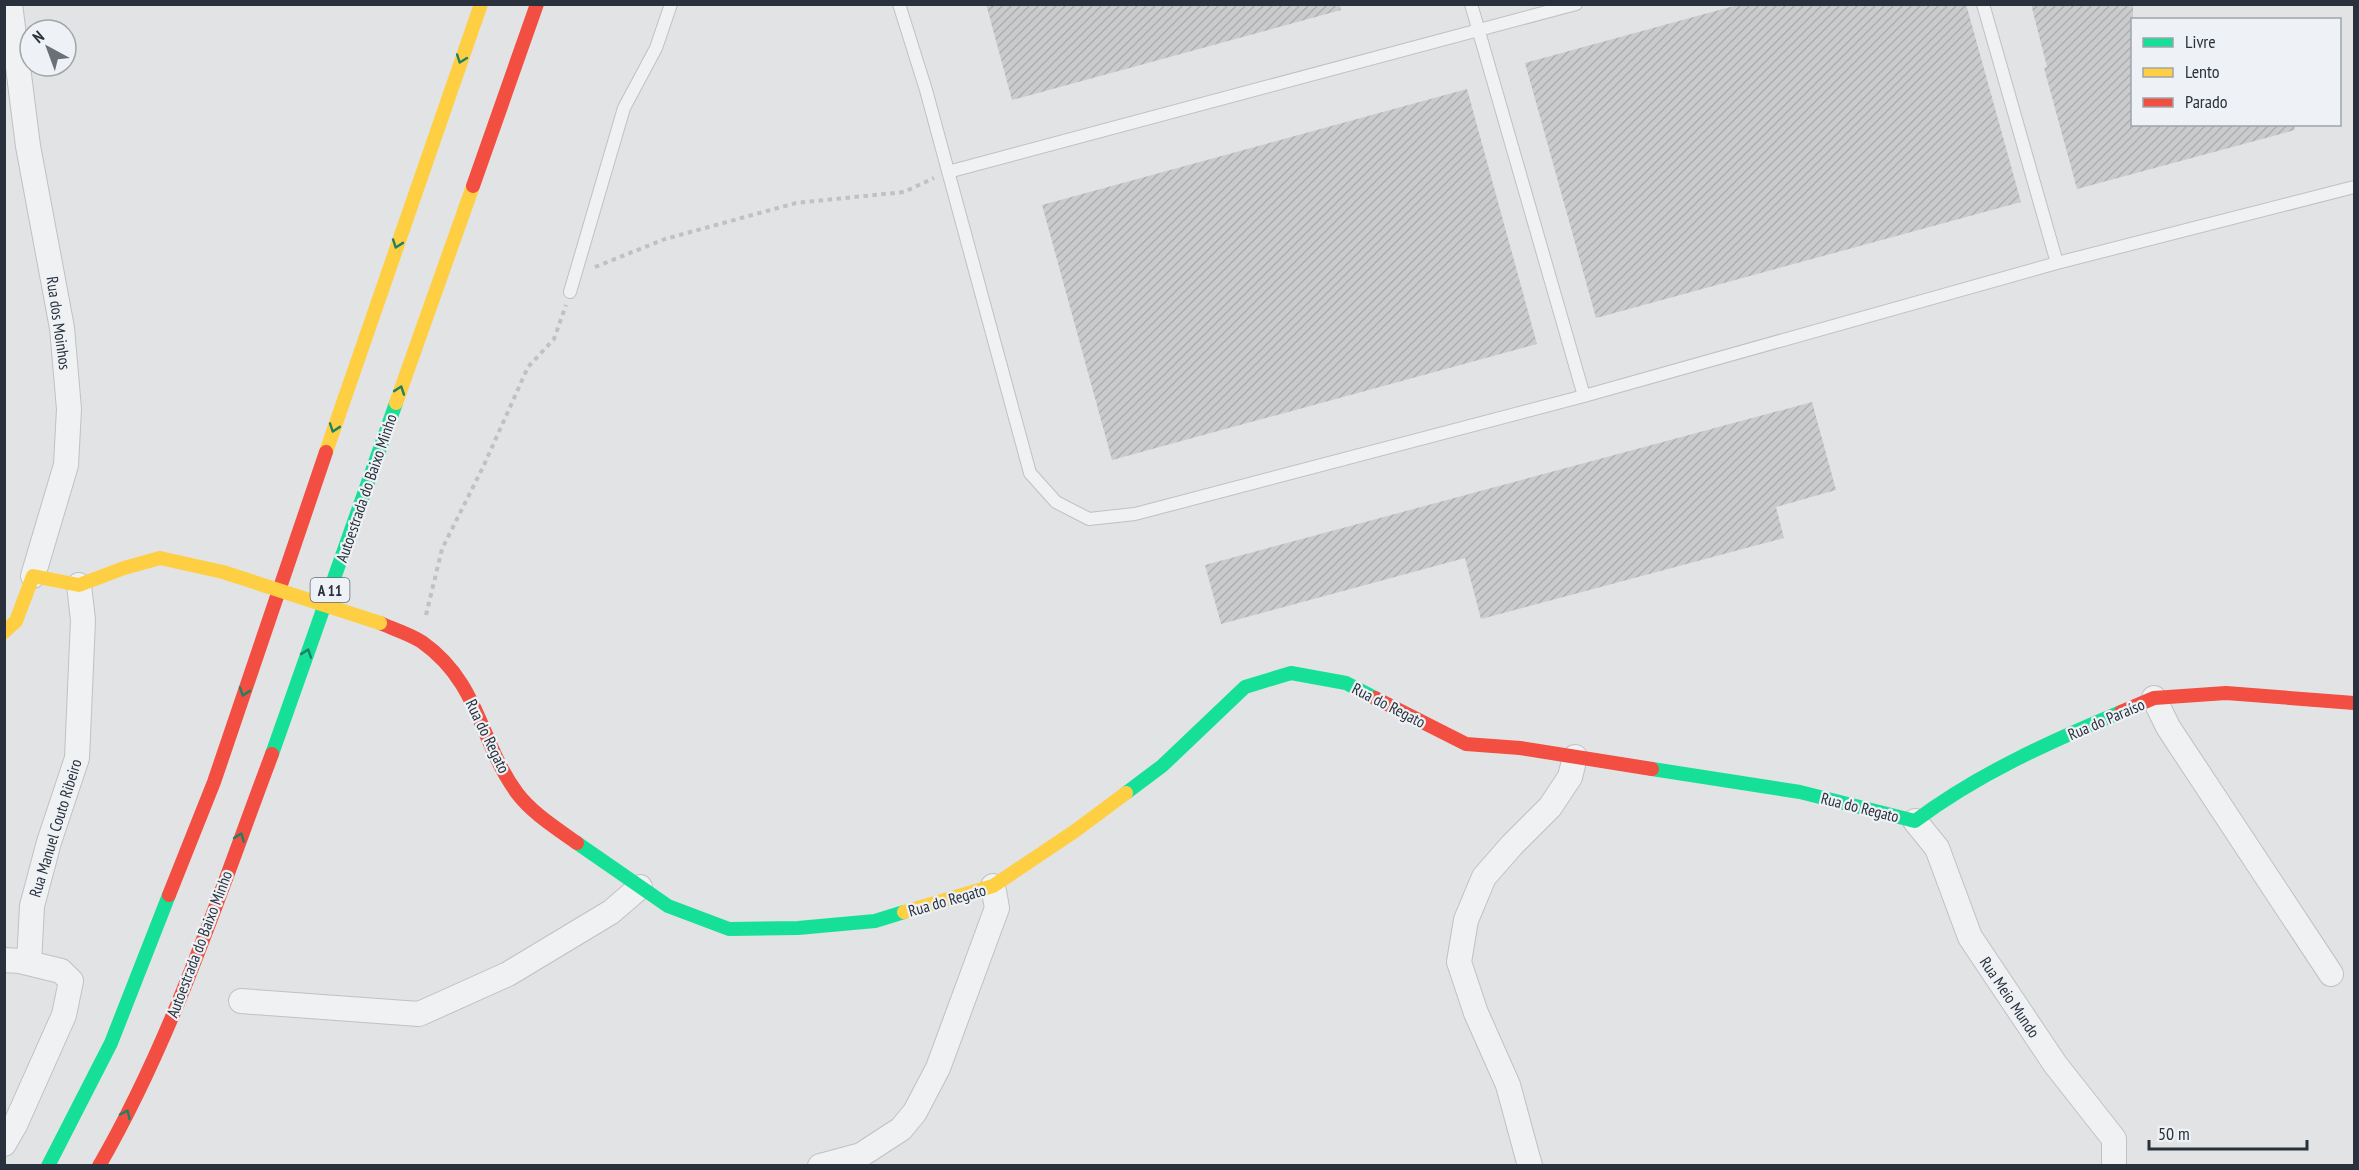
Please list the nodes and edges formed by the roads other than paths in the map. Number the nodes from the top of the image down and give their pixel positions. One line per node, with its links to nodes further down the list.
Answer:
1 (9, 4): 15 (street, Rua dos Moinhos)
2 (481, 4): 29 (main road, one-way to 29)
3 (537, 4): 30 (main road, Autoestrada do Baixo Minho / A 11, one-way to 3)
4 (670, 4): 13 (lane)
5 (899, 4): 10 (lane)
6 (1471, 4): 9 (lane)
7 (1575, 4): 9 (lane)
8 (1983, 4): 12 (lane)
9 (1478, 31): 10 (lane); 14 (lane)
10 (948, 172): 14 (lane)
11 (2355, 187): 12 (lane)
12 (2057, 263): 14 (lane)
13 (570, 292)
14 (1584, 396)
15 (33, 576): 16 (main road); 17 (main road, Rua dos Moinhos)
16 (79, 585): 23 (main road, Rua do Regato, bridge); 25 (street, Rua Manuel Couto Ribeiro)
17 (4, 632)
18 (2154, 698): 19 (main road, Rua do Paraíso); 21 (main road, Rua do Paraíso); 26 (street)
19 (2355, 703)
20 (1575, 757): 21 (main road, Rua do Regato); 22 (main road, Rua do Regato); 32 (street)
21 (1915, 821): 33 (street, Rua Meio Mundo)
22 (993, 886): 23 (main road, Rua do Regato); 31 (street)
23 (640, 887): 27 (street)
24 (4, 960): 25 (street)
25 (29, 963): 28 (street)
26 (2331, 974)
27 (241, 1001)
28 (4, 1144)
29 (48, 1166)
30 (99, 1166)
31 (820, 1166)
32 (1530, 1166)
33 (2114, 1166)

